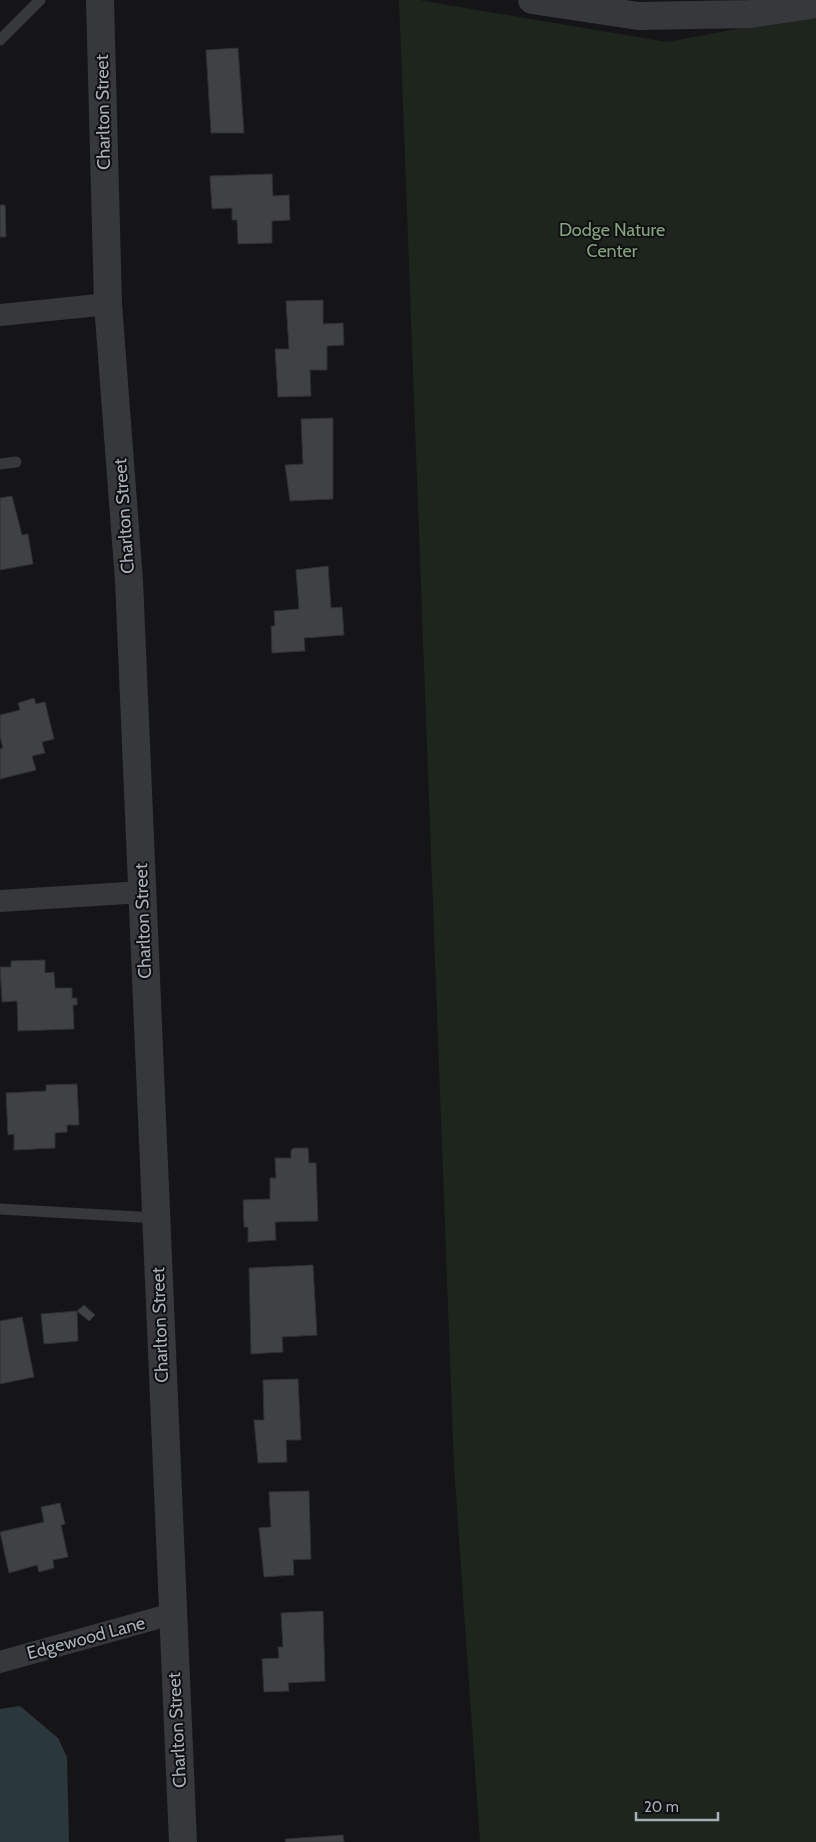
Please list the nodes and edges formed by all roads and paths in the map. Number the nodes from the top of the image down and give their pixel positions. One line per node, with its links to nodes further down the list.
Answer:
1 (40, 0): 5 (lane)
2 (100, 0): 6 (street, Charlton Street)
3 (532, 0): 4 (street)
4 (816, 4)
5 (0, 40)
6 (108, 304): 7 (street); 10 (street, Charlton Street)
7 (0, 316)
8 (16, 462): 9 (lane)
9 (0, 464)
10 (142, 892): 11 (street); 13 (street, Charlton Street)
11 (0, 900)
12 (0, 1209): 13 (lane)
13 (156, 1218): 14 (street, Charlton Street)
14 (172, 1614): 15 (street, Edgewood Lane); 16 (street, Charlton Street)
15 (0, 1662)
16 (183, 1842)

